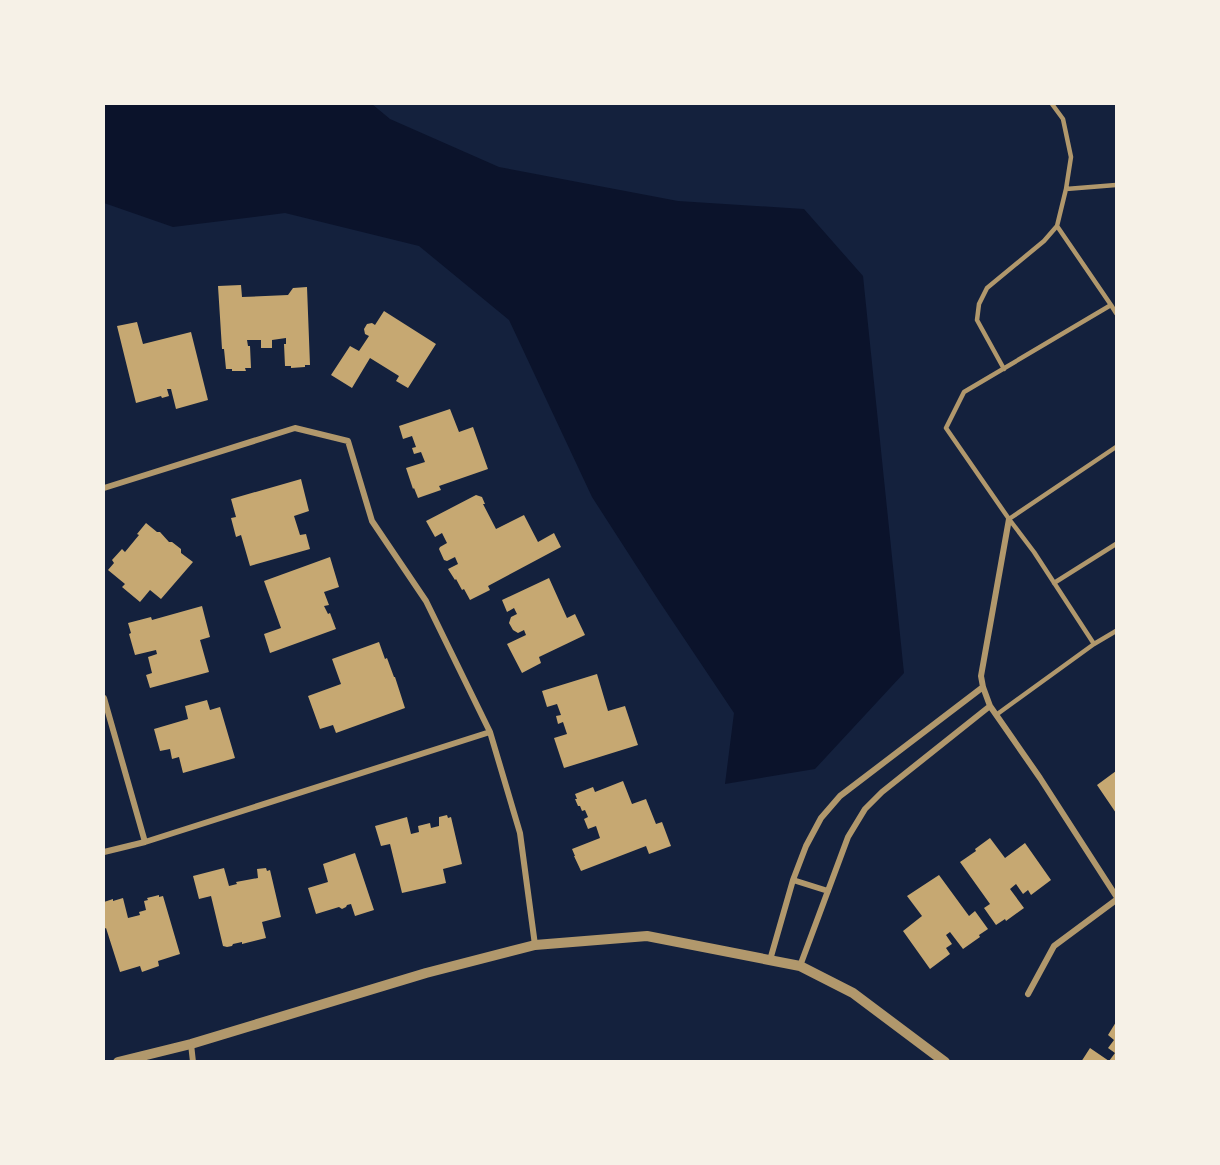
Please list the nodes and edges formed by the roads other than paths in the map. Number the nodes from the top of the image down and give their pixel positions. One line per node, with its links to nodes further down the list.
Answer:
1 (1052, 104): 3 (lane)
2 (1116, 185): 3 (lane)
3 (1066, 189): 4 (lane)
4 (1057, 226): 5 (lane); 7 (lane)
5 (1111, 305): 6 (lane); 7 (lane)
6 (1116, 313)
7 (1004, 369): 10 (lane)
8 (1116, 447): 10 (lane)
9 (104, 488): 19 (street)
10 (1009, 519): 12 (lane); 15 (street)
11 (1116, 544): 12 (lane)
12 (1054, 584): 14 (lane)
13 (1116, 631): 14 (lane)
14 (1094, 645): 18 (lane)
15 (982, 687): 17 (street); 22 (street)
16 (104, 698): 20 (street)
17 (990, 706): 18 (street); 23 (street)
18 (996, 715): 24 (street)
19 (490, 732): 20 (street); 25 (street)
20 (145, 842): 21 (street)
21 (104, 852)
22 (793, 880): 23 (street); 26 (street)
23 (828, 891): 27 (street)
24 (1116, 898): 28 (street)
25 (535, 945): 26 (street); 29 (street)
26 (770, 960): 27 (street)
27 (800, 966): 32 (street)
28 (1028, 994)
29 (191, 1044): 30 (street); 31 (street)
30 (118, 1062)
31 (193, 1062)
32 (945, 1062)

